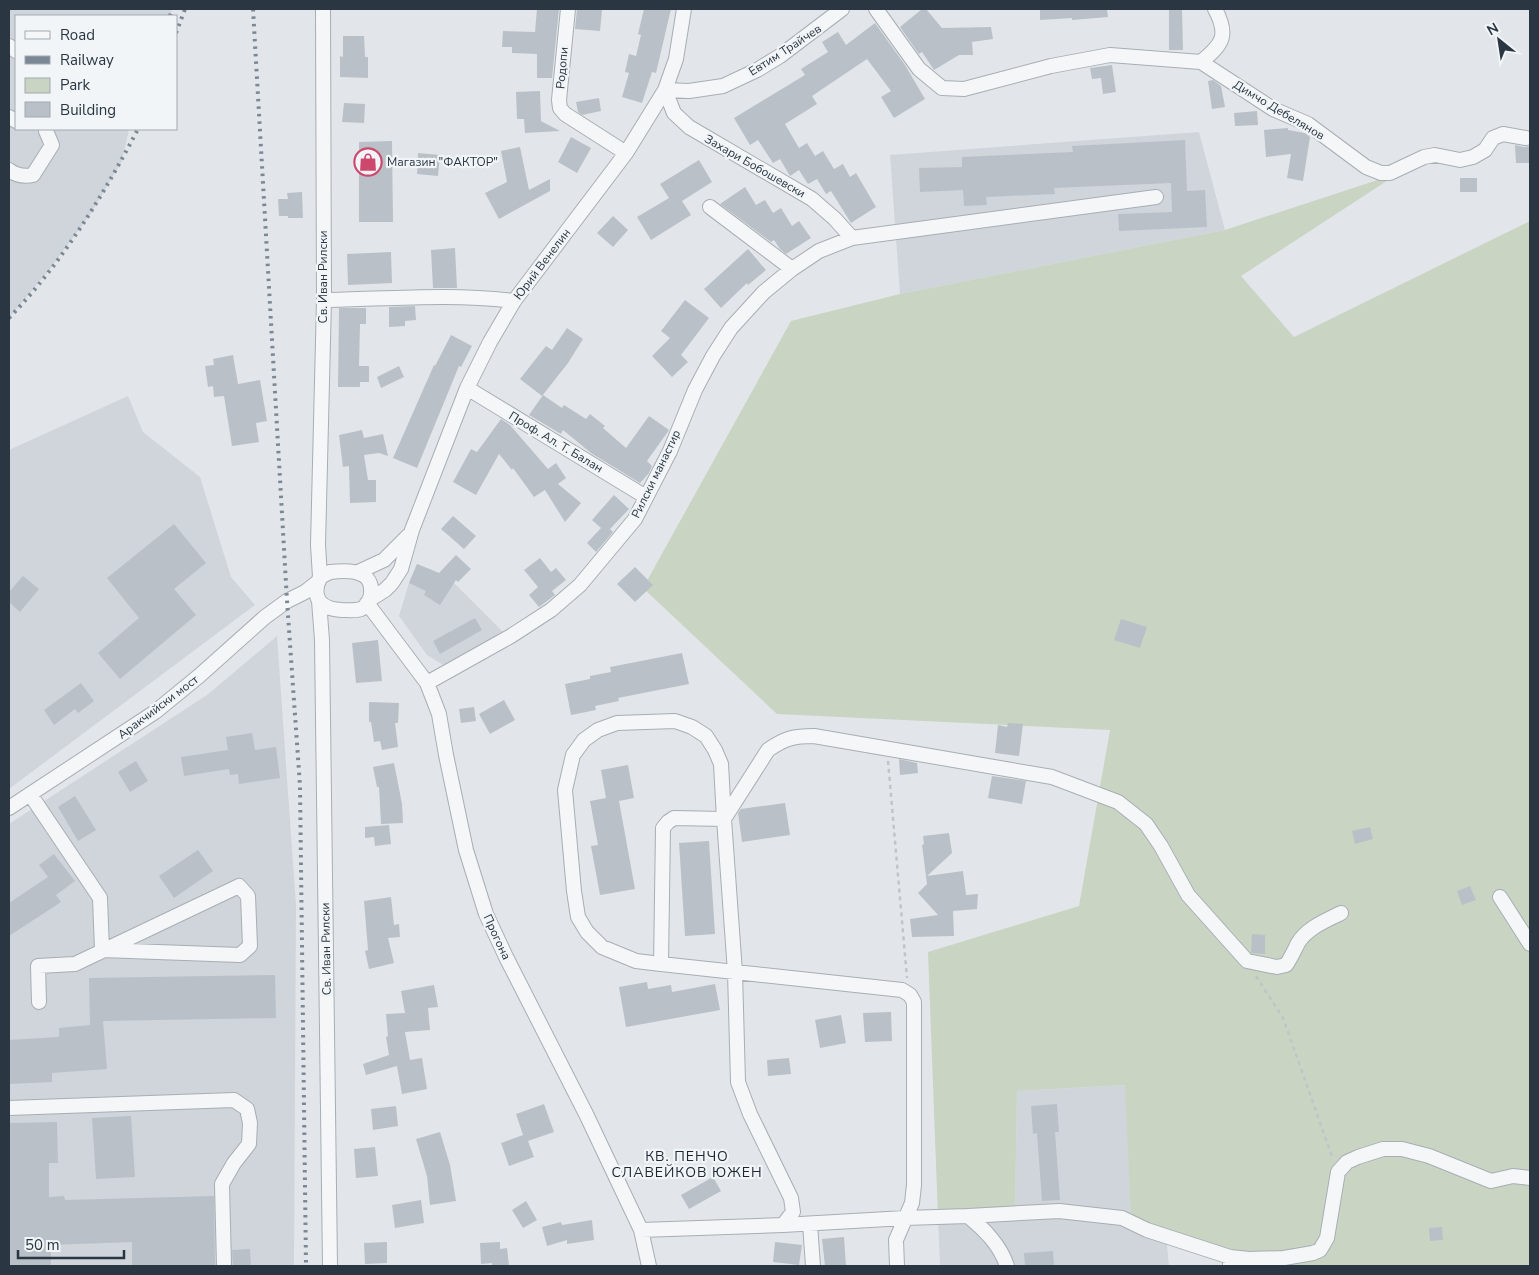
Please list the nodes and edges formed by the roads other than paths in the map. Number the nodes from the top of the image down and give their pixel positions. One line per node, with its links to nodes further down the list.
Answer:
1 (323, 9): 17 (street, Св. Иван Рилски)
2 (568, 9): 11 (street, Родопи)
3 (684, 9): 8 (street, Юрий Венелин)
4 (842, 9): 8 (street, Евтим Трайчев)
5 (876, 9): 7 (street, Димчо Дебелянов)
6 (1215, 9): 7 (street)
7 (1201, 62): 10 (street, Димчо Дебелянов)
8 (664, 90): 11 (street, Юрий Венелин); 15 (street, Захари Бобошевски)
9 (44, 130): 12 (street)
10 (1526, 138)
11 (626, 153): 18 (street, Юрий Венелин)
12 (9, 170)
13 (1156, 197): 15 (street, Рилски манастир)
14 (710, 207): 16 (street)
15 (852, 238): 16 (street, Рилски манастир)
16 (792, 269): 20 (street, Рилски манастир)
17 (324, 300): 18 (street); 22 (street, Св. Иван Рилски)
18 (514, 301): 19 (street, Юрий Венелин)
19 (466, 388): 20 (street, Проф. Ал. Т. Балан); 21 (street, Юрий Венелин)
20 (646, 496): 31 (street, Рилски манастир)
21 (412, 530): 24 (street, Юрий Венелин); 28 (street, Юрий Венелин)
22 (318, 545): 23 (street); 25 (street, Св. Иван Рилски)
23 (336, 572): 24 (street); 25 (street)
24 (358, 572): 28 (street)
25 (319, 579): 26 (street, Аракчийски мост); 27 (street)
26 (299, 596): 27 (street); 32 (street, Аракчийски мост)
27 (318, 599): 29 (street); 30 (street, Св. Иван Рилски)
28 (368, 602): 29 (street); 31 (street, Прогона)
29 (333, 610): 30 (street, Св. Иван Рилски)
30 (322, 632): 51 (street, Св. Иван Рилски)
31 (427, 683): 48 (street, Прогона)
32 (30, 794): 33 (street, Аракчийски мост); 38 (street)
33 (9, 808)
34 (724, 818): 36 (street); 39 (street); 39 (street); 40 (street)
35 (1500, 896): 37 (street)
36 (1341, 913)
37 (1530, 944)
38 (102, 950): 38 (street); 41 (street)
39 (661, 964): 40 (street)
40 (736, 972): 45 (street); 47 (street)
41 (40, 1002)
42 (9, 1108): 50 (street)
43 (1530, 1178): 49 (street)
44 (968, 1216): 45 (street); 49 (street); 55 (street)
45 (905, 1218): 46 (street); 54 (street)
46 (810, 1224): 47 (street); 53 (street)
47 (783, 1226): 48 (street)
48 (641, 1230): 52 (street, Прогона)
49 (1230, 1262)
50 (224, 1266)
51 (330, 1266)
52 (649, 1266)
53 (813, 1266)
54 (897, 1266)
55 (1007, 1266)

